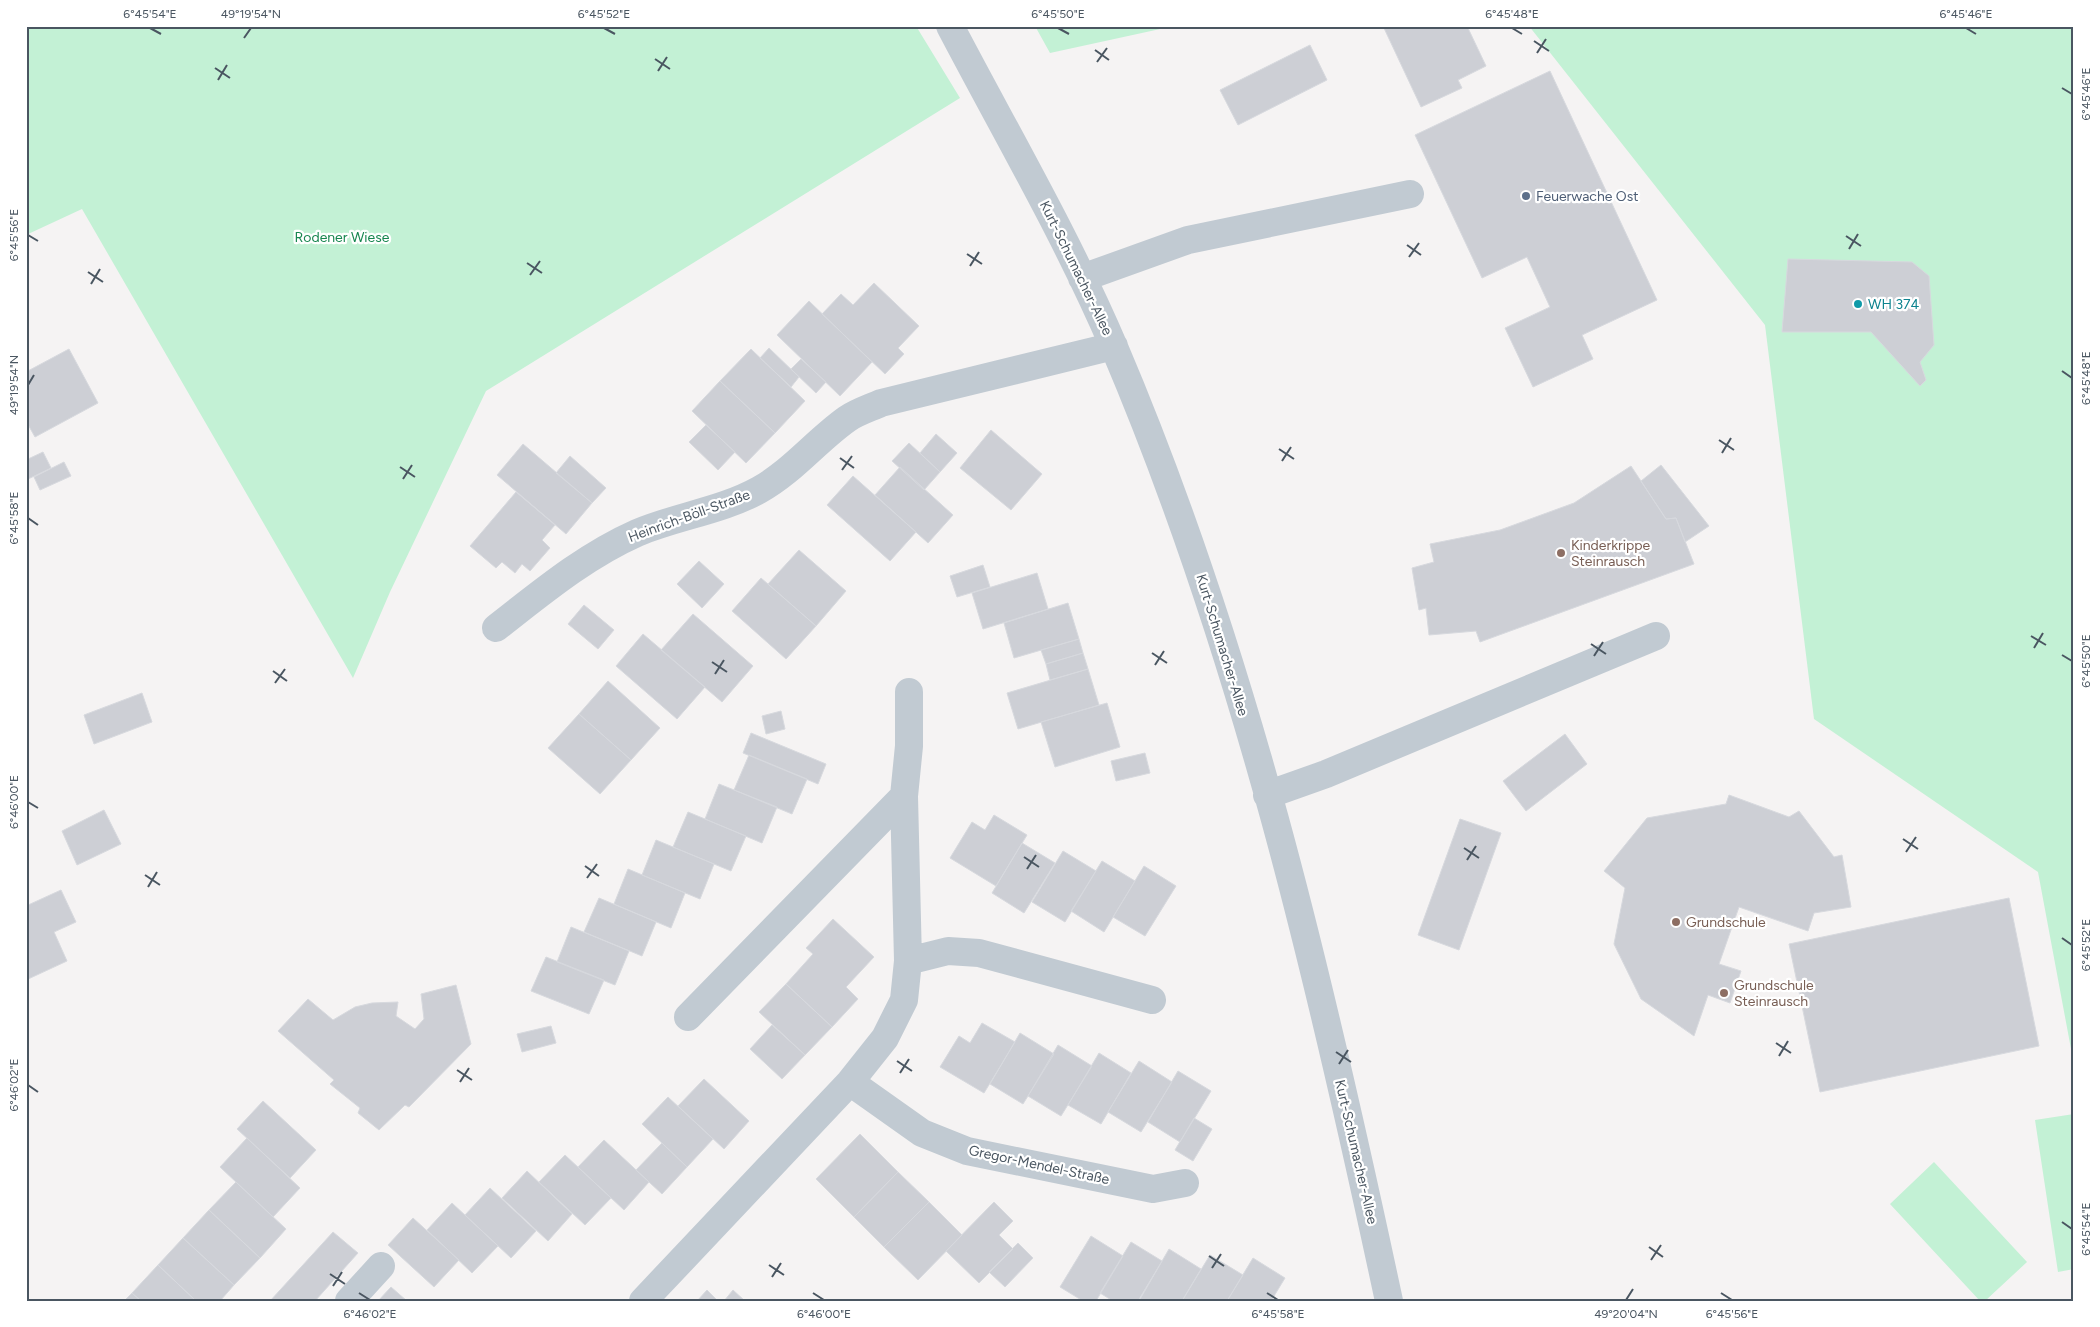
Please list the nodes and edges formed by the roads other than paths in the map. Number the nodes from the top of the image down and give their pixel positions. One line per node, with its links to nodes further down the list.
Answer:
1 (950, 26): 3 (street, Kurt-Schumacher-Allee)
2 (1410, 194): 3 (street)
3 (1082, 278): 4 (street, Kurt-Schumacher-Allee)
4 (1114, 346): 5 (street, Heinrich-Böll-Straße); 8 (street, Kurt-Schumacher-Allee)
5 (496, 628)
6 (1656, 636): 8 (street)
7 (909, 692): 9 (street)
8 (1267, 795): 18 (street, Kurt-Schumacher-Allee)
9 (904, 796): 10 (street); 12 (street)
10 (908, 961): 11 (street); 13 (street)
11 (1152, 1000)
12 (688, 1017)
13 (850, 1082): 14 (street, Gregor-Mendel-Straße); 17 (street)
14 (1185, 1183)
15 (380, 1266): 16 (street)
16 (349, 1301)
17 (643, 1301)
18 (1389, 1301)

